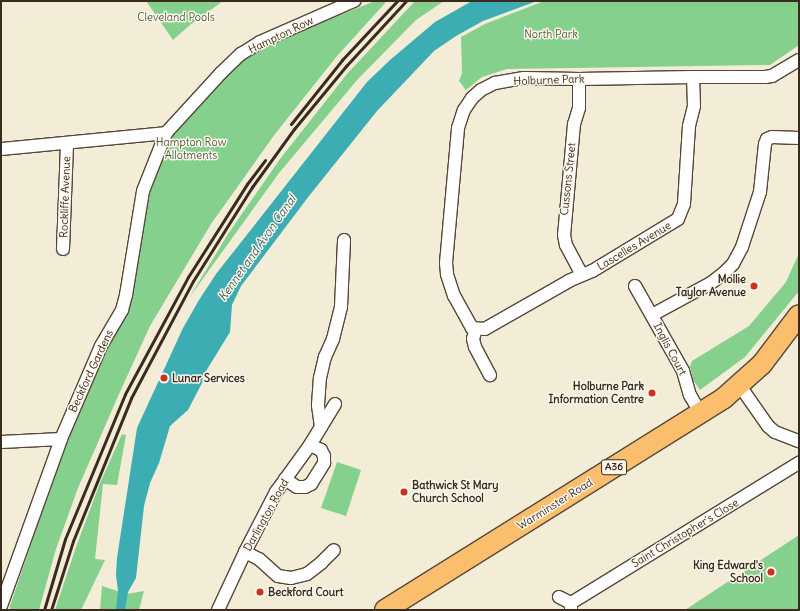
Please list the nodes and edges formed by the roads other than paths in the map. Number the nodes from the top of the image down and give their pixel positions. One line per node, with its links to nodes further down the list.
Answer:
1 (354, 1): 5 (street, Hampton Row)
2 (799, 60): 3 (street, Holburne Park)
3 (693, 77): 4 (street, Holburne Park); 11 (street, Lascelles Avenue)
4 (579, 79): 11 (street, Cussons Street); 15 (street, Holburne Park)
5 (166, 133): 7 (street, Rockliffe Avenue); 21 (street, Beckford Gardens)
6 (799, 138): 13 (street)
7 (67, 144): 8 (street, Rockliffe Avenue); 10 (street, Rockliffe Avenue)
8 (1, 150)
9 (344, 240): 20 (street)
10 (63, 249)
11 (582, 275): 15 (street, Lascelles Avenue)
12 (636, 286): 13 (street, Inglis Court)
13 (652, 315): 19 (street, Inglis Court)
14 (799, 315): 17 (highway, Warminster Road / A36)
15 (481, 330): 16 (street)
16 (490, 375)
17 (740, 386): 19 (highway, Warminster Road / A36); 22 (street)
18 (335, 404): 20 (street, Darlington Road)
19 (701, 414): 32 (highway, Warminster Road / A36)
20 (321, 427): 24 (street, Darlington Road)
21 (61, 439): 23 (street); 30 (street, Beckford Gardens)
22 (799, 440)
23 (1, 442)
24 (310, 445): 26 (street, Darlington Road); 26 (street)
25 (799, 462): 31 (street, Saint Christopher's Close)
26 (285, 479): 28 (street, Darlington Road)
27 (334, 550): 28 (street)
28 (245, 552): 33 (street, Darlington Road)
29 (559, 597): 31 (street)
30 (1, 606)
31 (571, 607)
32 (388, 609)
33 (218, 610)

